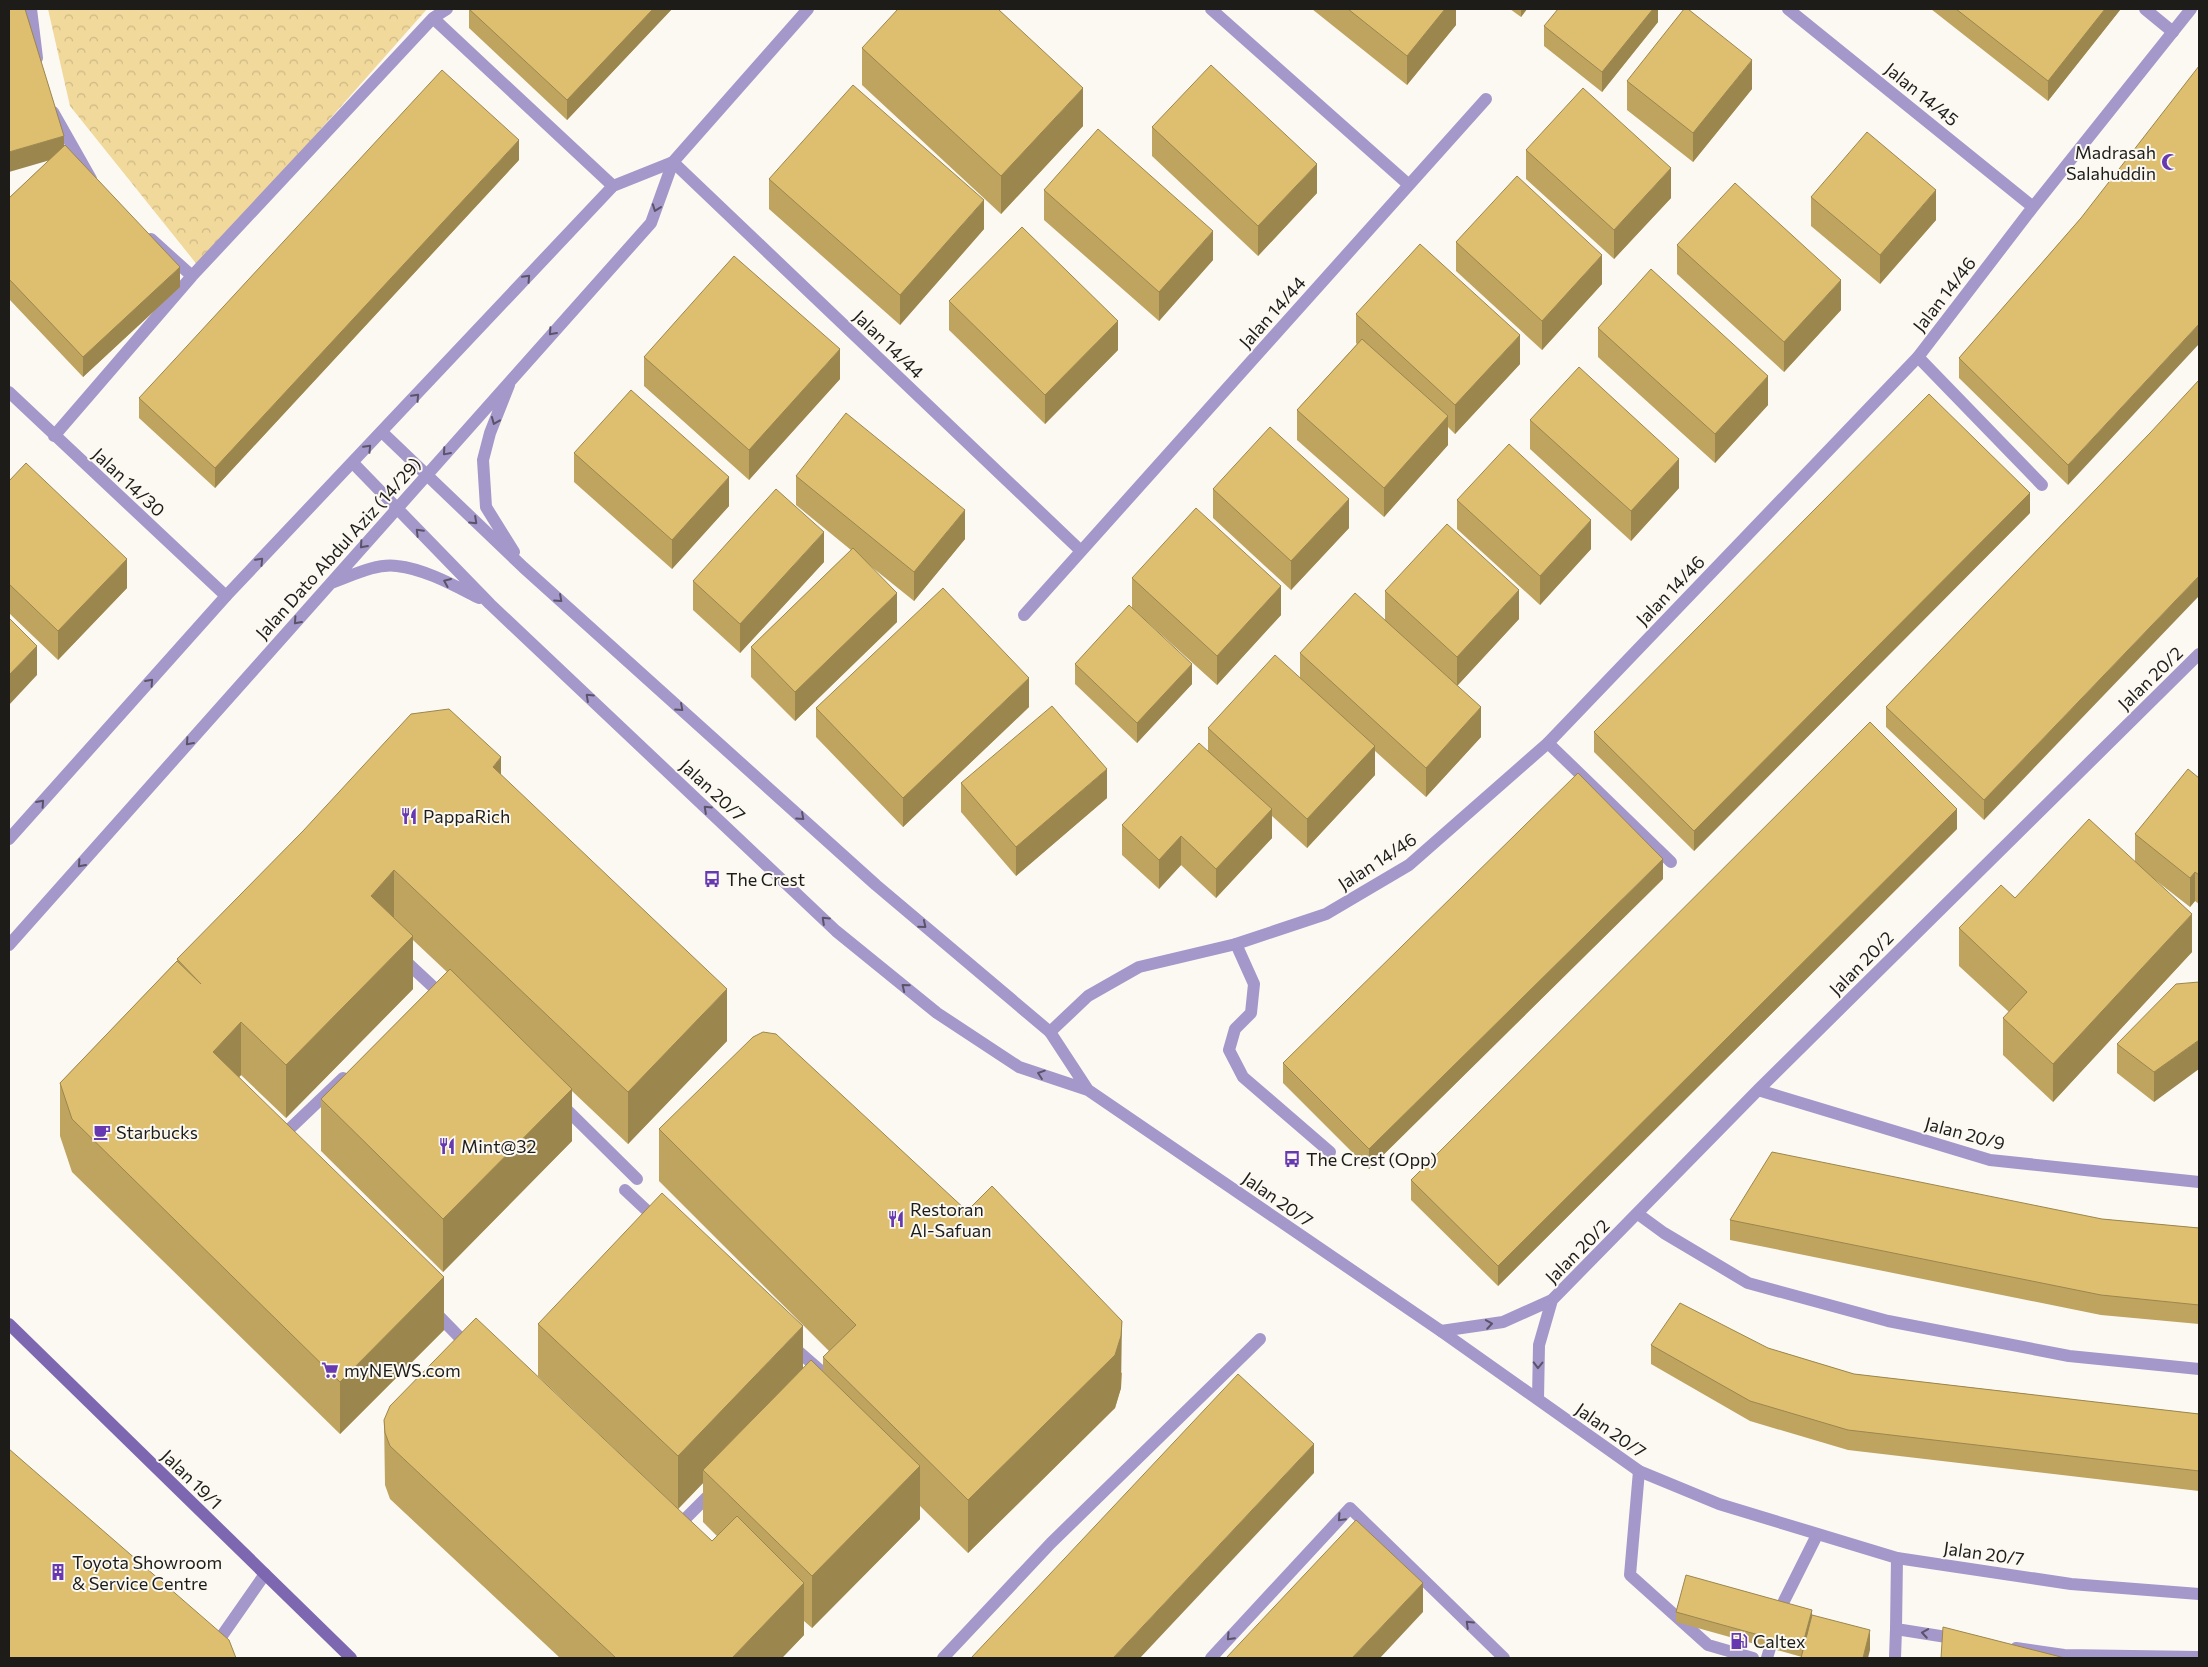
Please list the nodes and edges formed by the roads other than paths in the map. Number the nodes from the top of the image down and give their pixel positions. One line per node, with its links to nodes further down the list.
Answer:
1 (31, 9): 10 (street)
2 (447, 9): 8 (street)
3 (808, 9): 13 (street, Jalan Dato Abdul Aziz (14/29))
4 (1212, 9): 14 (street)
5 (1788, 9): 17 (street, Jalan 14/45)
6 (2145, 9): 9 (street)
7 (2191, 9): 9 (street, Jalan 14/46)
8 (433, 18): 15 (street); 19 (street)
9 (2173, 32): 17 (street, Jalan 14/46)
10 (39, 72)
11 (46, 99): 16 (street)
12 (1486, 99): 14 (street, Jalan 14/44)
13 (673, 162): 15 (street, Jalan Dato Abdul Aziz (14/29)); 21 (street, Jalan Dato Abdul Aziz (14/29), one-way to 21); 29 (street, Jalan 14/44)
14 (1408, 185): 29 (street, Jalan 14/44)
15 (613, 186): 23 (street, Jalan Dato Abdul Aziz (14/29), one-way to 15)
16 (96, 188)
17 (2033, 207): 20 (street, Jalan 14/46)
18 (144, 232): 19 (street)
19 (192, 276): 24 (street)
20 (1918, 357): 27 (street); 36 (street, Jalan 14/46)
21 (513, 376): 26 (street, Jalan Dato Abdul Aziz (14/29), one-way to 26); 30 (street, one-way to 30)
22 (9, 392): 24 (street, Jalan 14/30)
23 (383, 433): 25 (street, Jalan Dato Abdul Aziz (14/29), one-way to 23); 26 (street, Jalan 20/7)
24 (54, 436): 32 (street, Jalan 14/30)
25 (352, 464): 28 (street, Jalan 20/7); 32 (street, Jalan Dato Abdul Aziz (14/29), one-way to 25)
26 (426, 476): 28 (street, Jalan Dato Abdul Aziz (14/29)); 30 (street, Jalan 20/7, one-way to 30)
27 (2042, 486)
28 (396, 509): 31 (street, Jalan Dato Abdul Aziz (14/29), one-way to 31); 33 (street, Jalan 20/7, one-way to 28)
29 (1081, 551): 34 (street, Jalan 14/44)
30 (523, 567): 43 (street, Jalan 20/7, one-way to 43)
31 (329, 584): 33 (street, one-way to 31); 39 (street, Jalan Dato Abdul Aziz (14/29), one-way to 39)
32 (226, 596): 37 (street, Jalan Dato Abdul Aziz (14/29), one-way to 32)
33 (490, 604): 45 (street, Jalan 20/7, one-way to 33)
34 (1024, 615)
35 (2199, 654): 46 (street, Jalan 20/2)
36 (1548, 743): 38 (street); 40 (street, Jalan 14/46)
37 (9, 839)
38 (1671, 862)
39 (9, 944)
40 (1236, 944): 43 (street, Jalan 14/46); 49 (street)
41 (393, 949): 42 (street)
42 (457, 1009)
43 (1050, 1032): 45 (street, Jalan 20/7)
44 (350, 1071): 48 (street)
45 (1088, 1090): 58 (street, Jalan 20/7)
46 (1758, 1090): 51 (street, Jalan 20/9); 53 (street, Jalan 20/2)
47 (553, 1096): 50 (street)
48 (272, 1146)
49 (1330, 1152)
50 (637, 1178)
51 (2199, 1182)
52 (625, 1190): 54 (street)
53 (1638, 1214): 55 (street, Jalan 20/2); 62 (street)
54 (668, 1229)
55 (1552, 1300): 58 (street, Jalan 20/2, one-way to 55); 64 (street, Jalan 20/2, one-way to 64)
56 (426, 1302): 61 (street)
57 (9, 1324): 70 (main road, Jalan 19/1)
58 (1441, 1331): 64 (street, Jalan 20/7)
59 (778, 1334): 63 (street)
60 (1260, 1339): 80 (street)
61 (472, 1350)
62 (2199, 1369)
63 (822, 1384)
64 (1538, 1399): 65 (street, Jalan 20/7)
65 (1639, 1471): 68 (street, Jalan 20/7); 83 (street)
66 (722, 1482): 67 (street)
67 (662, 1514)
68 (1817, 1535): 69 (street, Jalan 20/7); 84 (street)
69 (1897, 1558): 71 (street, Jalan 20/7); 72 (street)
70 (265, 1574): 74 (street); 79 (main road, Jalan 19/1)
71 (2199, 1594)
72 (1896, 1629): 75 (street, one-way to 72); 85 (street)
73 (203, 1639): 74 (street)
74 (219, 1640): 77 (street)
75 (1975, 1641)
76 (2004, 1646): 78 (street)
77 (227, 1652)
78 (2199, 1657)
79 (351, 1658)
80 (943, 1658)
81 (1211, 1658): 82 (street, one-way to 81)
82 (1504, 1658)
83 (1753, 1658)
84 (1766, 1658)
85 (1895, 1658)

